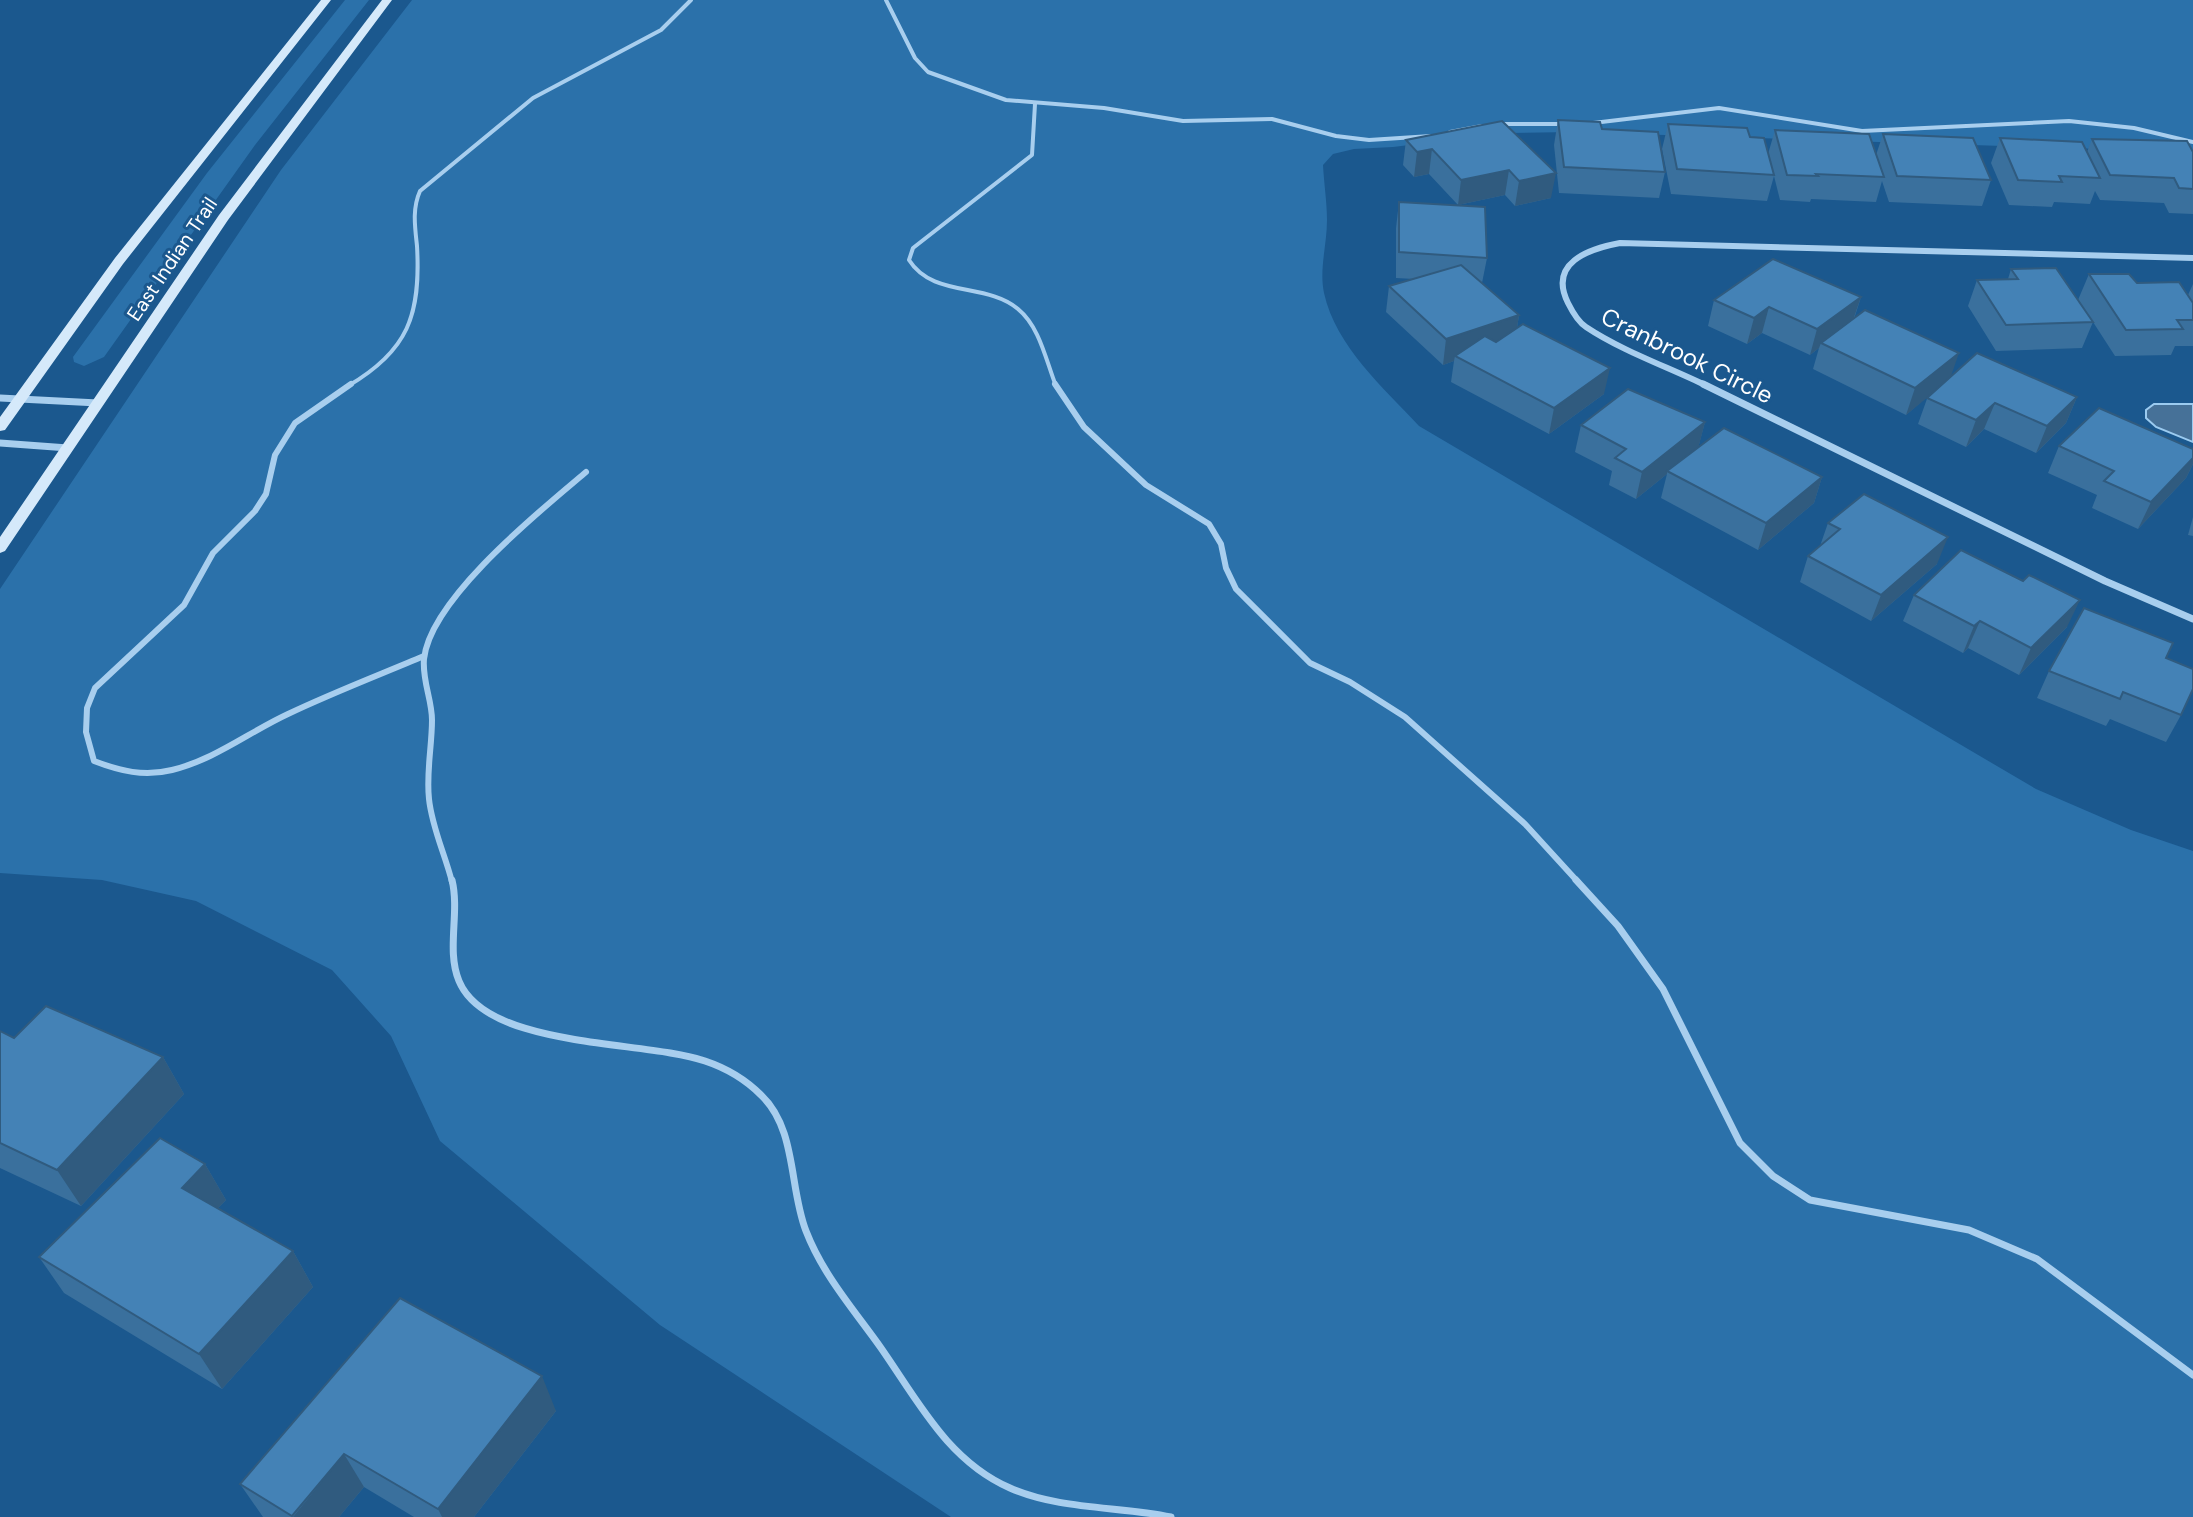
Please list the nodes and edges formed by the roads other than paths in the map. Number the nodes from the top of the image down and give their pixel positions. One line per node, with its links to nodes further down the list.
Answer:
1 (326, 0): 11 (main road, East Indian Trail)
2 (387, 0): 12 (main road, East Indian Trail)
3 (691, 0): 19 (lane)
4 (886, 0): 5 (lane)
5 (1035, 104): 6 (lane); 20 (lane)
6 (1570, 124)
7 (1584, 124): 8 (lane)
8 (2193, 142)
9 (2193, 258): 18 (street, Cranbrook Circle)
10 (0, 398): 11 (street)
11 (20, 400): 12 (street); 13 (main road, East Indian Trail)
12 (98, 403): 15 (main road, East Indian Trail)
13 (0, 427)
14 (0, 443): 15 (street)
15 (68, 448): 17 (main road, East Indian Trail)
16 (586, 472): 19 (lane)
17 (0, 548)
18 (2193, 619)
19 (424, 656): 21 (lane)
20 (2193, 1375)
21 (1171, 1517)

